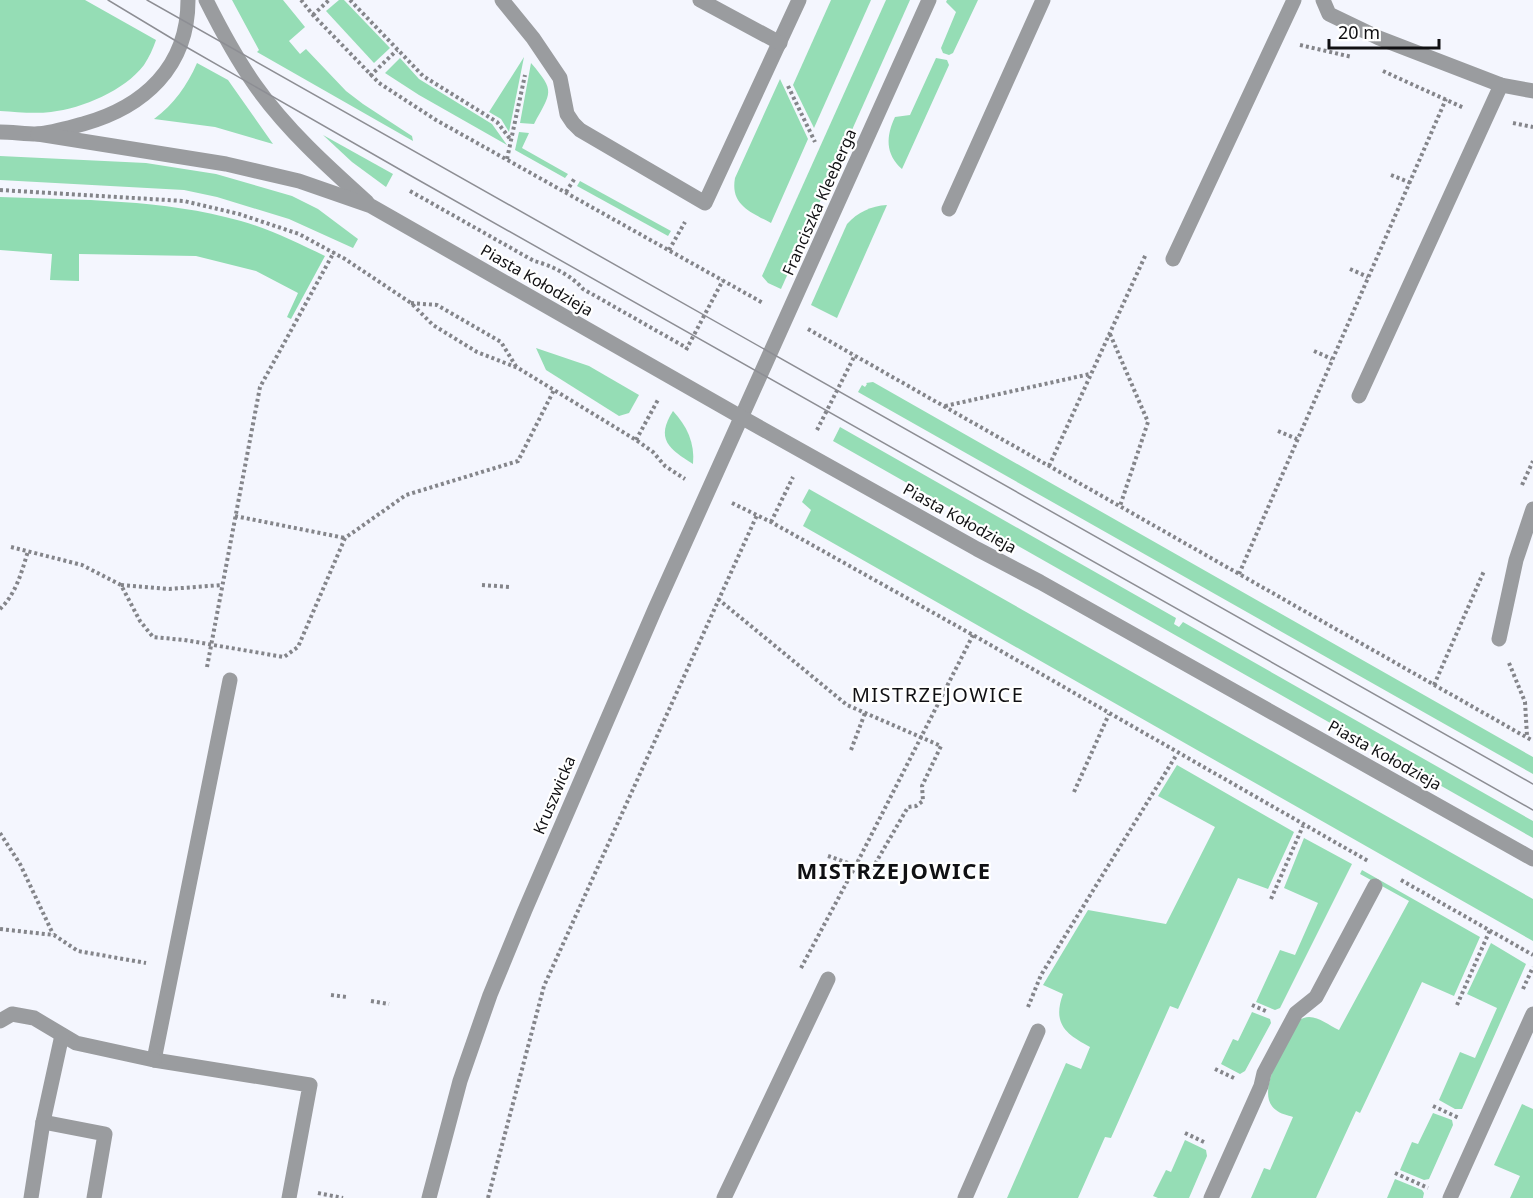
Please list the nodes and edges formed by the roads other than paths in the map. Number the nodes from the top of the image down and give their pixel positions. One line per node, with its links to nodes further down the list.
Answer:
1 (188, 0): 14 (street)
2 (206, 0): 15 (street, Piasta Kołodzieja)
3 (502, 0): 10 (street)
4 (700, 0): 10 (street)
5 (799, 0): 10 (street)
6 (929, 0): 19 (street, Franciszka Kleeberga)
7 (1043, 0): 16 (street)
8 (1294, 0): 17 (street)
9 (1323, 0): 11 (street)
10 (780, 44)
11 (1501, 85): 12 (street); 18 (street)
12 (1533, 91)
13 (0, 132): 14 (street)
14 (38, 134): 15 (street, Piasta Kołodzieja)
15 (371, 206): 19 (street, Piasta Kołodzieja)
16 (950, 209)
17 (1173, 259)
18 (1359, 396)
19 (741, 417): 23 (street, Piasta Kołodzieja); 35 (street, Kruszwicka)
20 (1533, 509): 21 (street)
21 (1499, 639)
22 (230, 680): 30 (street)
23 (1533, 859)
24 (1375, 886): 38 (street)
25 (828, 979): 36 (street)
26 (1533, 1014): 39 (street)
27 (0, 1021): 29 (street)
28 (1038, 1031): 37 (street)
29 (62, 1035): 30 (street); 31 (street)
30 (154, 1059): 34 (street)
31 (43, 1122): 32 (street); 33 (street)
32 (31, 1198)
33 (94, 1198)
34 (289, 1198)
35 (429, 1198)
36 (724, 1198)
37 (964, 1198)
38 (1211, 1198)
39 (1450, 1198)

